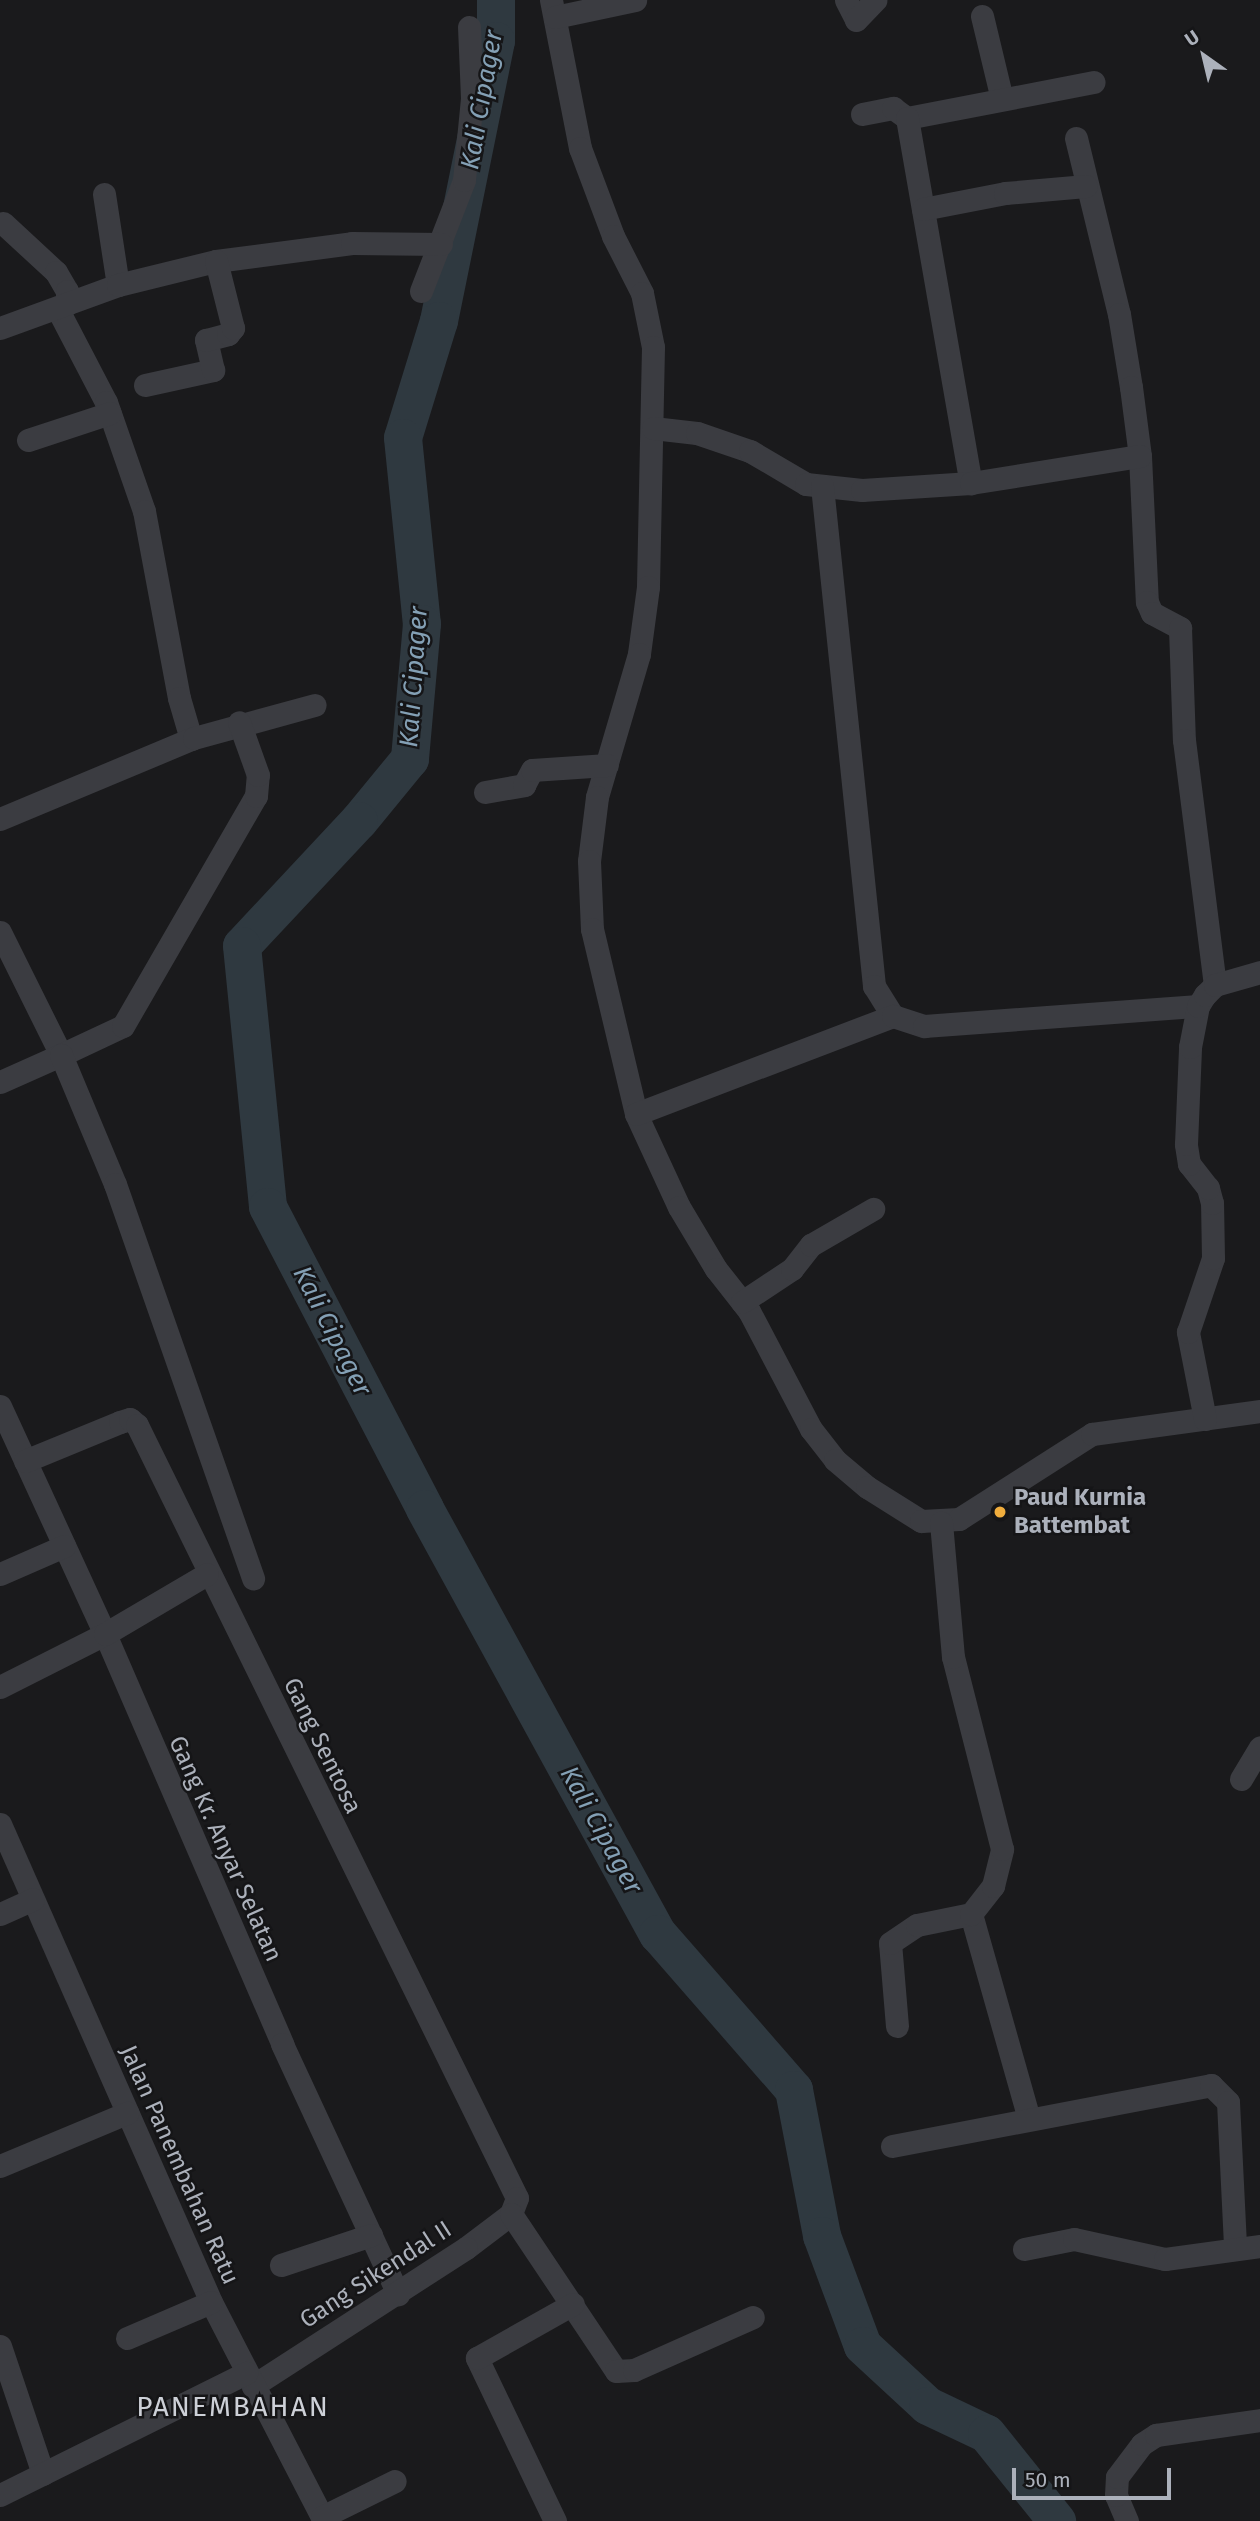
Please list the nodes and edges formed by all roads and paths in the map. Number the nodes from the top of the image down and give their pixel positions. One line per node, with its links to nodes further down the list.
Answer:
1 (635, 0): 4 (street)
2 (846, 0): 3 (street)
3 (875, 0)
4 (553, 8): 24 (street)
5 (982, 16): 8 (street)
6 (468, 27): 16 (street)
7 (1094, 82): 8 (street)
8 (1002, 99): 10 (street)
9 (862, 114): 10 (street)
10 (907, 118): 14 (street)
11 (1076, 138): 12 (street)
12 (1086, 186): 14 (street); 26 (street)
13 (104, 194): 18 (street)
14 (923, 209): 27 (street)
15 (3, 223): 20 (street)
16 (441, 244): 17 (street); 19 (street)
17 (216, 261): 18 (street); 22 (street)
18 (118, 285): 20 (street)
19 (421, 292)
20 (62, 306): 21 (street); 23 (street)
21 (0, 328)
22 (145, 385)
23 (110, 413): 25 (street); 31 (street)
24 (653, 428): 28 (street); 32 (street)
25 (28, 440)
26 (1140, 456): 27 (street); 37 (street)
27 (971, 483): 28 (street)
28 (822, 486): 39 (street)
29 (315, 705): 30 (street)
30 (239, 722): 31 (street); 40 (street)
31 (191, 739): 34 (street)
32 (607, 765): 33 (street); 42 (street)
33 (485, 792)
34 (0, 819)
35 (0, 932): 40 (street)
36 (1260, 972): 37 (street)
37 (1215, 985): 38 (street)
38 (1198, 1006): 39 (street); 47 (street)
39 (893, 1016): 42 (street)
40 (61, 1055): 41 (street); 53 (street)
41 (0, 1082)
42 (636, 1114): 44 (street)
43 (873, 1209): 44 (street)
44 (742, 1302): 49 (street)
45 (1260, 1411): 47 (street)
46 (4, 1415): 48 (street, Gang Kr. Anyar Selatan)
47 (1205, 1419): 49 (street)
48 (25, 1461): 50 (street, Gang Kr. Anyar Selatan); 52 (street, Gang Sentosa)
49 (941, 1523): 61 (street)
50 (64, 1546): 51 (street); 54 (street, Gang Kr. Anyar Selatan)
51 (0, 1574)
52 (207, 1574): 54 (street); 67 (street, Gang Sentosa)
53 (253, 1579)
54 (104, 1634): 55 (street); 68 (street, Gang Kr. Anyar Selatan)
55 (0, 1687)
56 (1260, 1747): 57 (street)
57 (1241, 1779)
58 (0, 1824): 59 (street, Jalan Panembahan Ratu)
59 (33, 1899): 60 (street); 63 (street, Jalan Panembahan Ratu)
60 (0, 1914)
61 (971, 1914): 62 (street); 64 (street)
62 (897, 2026)
63 (127, 2113): 66 (street); 74 (street, Jalan Panembahan Ratu)
64 (1029, 2119): 65 (street); 71 (street)
65 (892, 2146)
66 (0, 2166)
67 (514, 2206): 73 (street, Gang Sikendal II); 75 (street, Gang Sentosa)
68 (371, 2235): 72 (street); 73 (street, Gang Kr. Anyar Selatan)
69 (1260, 2246): 71 (street)
70 (1024, 2249): 71 (street)
71 (1217, 2249)
72 (281, 2265)
73 (398, 2294): 79 (street, Gang Sikendal II)
74 (211, 2302): 77 (street); 79 (street, Jalan Panembahan Ratu)
75 (573, 2304): 76 (street, Gang Sentosa); 85 (street)
76 (753, 2318)
77 (127, 2338)
78 (0, 2346): 81 (street)
79 (250, 2380): 81 (street, Gang Sikendal II); 84 (street, Jalan Panembahan Ratu)
80 (1260, 2420): 86 (street)
81 (43, 2474): 83 (street, Gang Sikendal II)
82 (395, 2481): 84 (street)
83 (0, 2495)
84 (323, 2519)
85 (555, 2521)
86 (1126, 2521)

